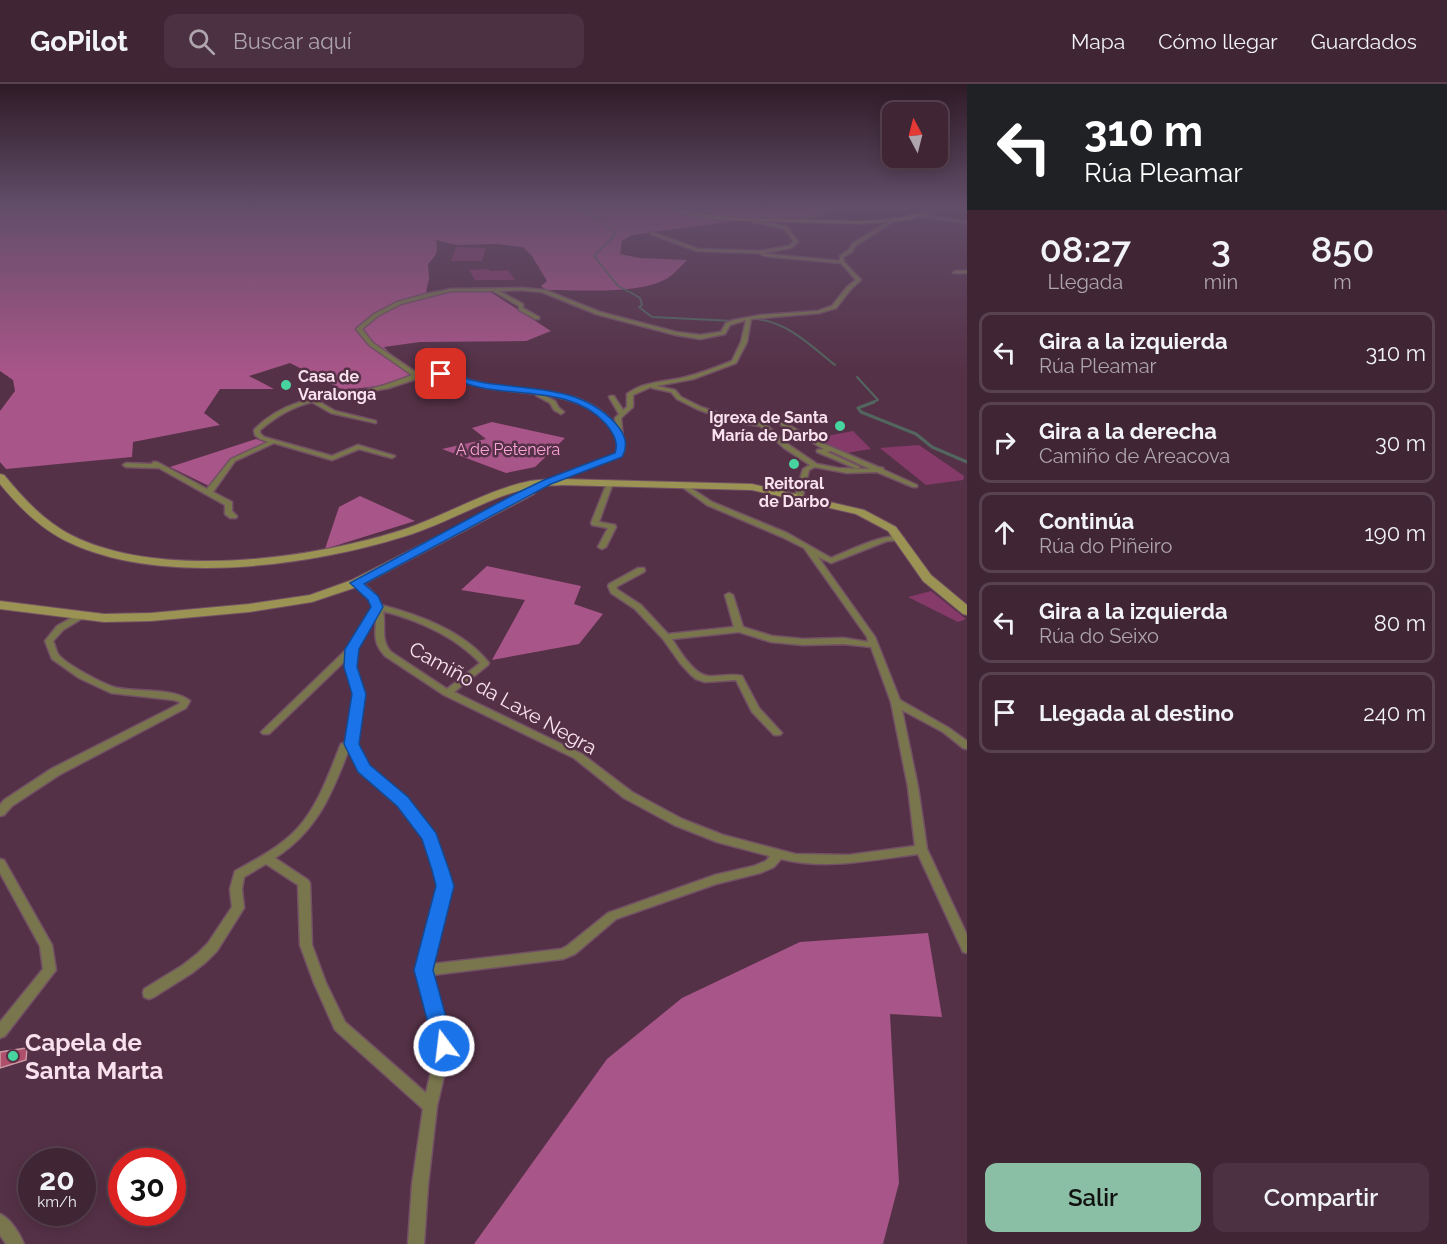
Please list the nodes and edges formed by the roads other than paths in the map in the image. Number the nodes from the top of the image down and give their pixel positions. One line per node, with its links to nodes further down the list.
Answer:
1 (842, 262): 6 (street)
2 (955, 272): 3 (street)
3 (967, 272)
4 (493, 289): 5 (street); 6 (street); 7 (street)
5 (537, 318)
6 (749, 319): 8 (street)
7 (416, 375): 9 (street); 11 (street)
8 (648, 386): 13 (street); 21 (street)
9 (511, 389): 12 (street); 16 (street)
10 (612, 397): 13 (street)
11 (312, 400): 14 (street); 17 (street)
12 (561, 412)
13 (622, 414): 16 (street)
14 (374, 422)
15 (783, 424): 18 (street)
16 (619, 434): 25 (street)
17 (274, 441): 19 (street); 30 (street)
18 (845, 454): 22 (street); 23 (street)
19 (392, 456)
20 (126, 465): 30 (street)
21 (815, 465): 23 (street); 31 (street)
22 (881, 470): 23 (street); 29 (street)
23 (855, 471)
24 (0, 477): 26 (street)
25 (564, 478): 26 (street); 27 (street)
26 (547, 482): 37 (street)
27 (610, 483): 28 (street); 34 (street)
28 (683, 485): 31 (street); 35 (street)
29 (915, 486)
30 (209, 492): 32 (street)
31 (799, 496): 33 (street)
32 (233, 516)
33 (900, 538): 35 (street); 41 (street)
34 (602, 547)
35 (808, 548): 45 (street)
36 (641, 570): 44 (street)
37 (356, 583): 40 (street); 42 (street)
38 (729, 596): 43 (street)
39 (0, 605): 42 (street)
40 (377, 607): 46 (street); 47 (street, Camiño da Laxe Negra); 47 (street)
41 (967, 611)
42 (80, 616): 53 (street)
43 (739, 629): 44 (street); 45 (street)
44 (666, 637): 50 (street)
45 (874, 645): 48 (street)
46 (352, 649): 49 (street); 51 (street)
47 (447, 693): 55 (street, Camiño da Laxe Negra)
48 (896, 702): 52 (street); 54 (street)
49 (266, 732)
50 (777, 734)
51 (352, 744): 56 (street); 59 (street)
52 (967, 746)
53 (0, 812)
54 (921, 849): 55 (street, Camiño da Laxe Negra); 58 (street)
55 (779, 854): 59 (street)
56 (267, 859): 60 (street); 62 (street)
57 (0, 863): 61 (street)
58 (966, 944)
59 (424, 970): 62 (street)
60 (149, 993)
61 (0, 1032)
62 (430, 1106): 65 (street)
63 (0, 1222): 64 (street)
64 (16, 1244)
65 (416, 1244)

